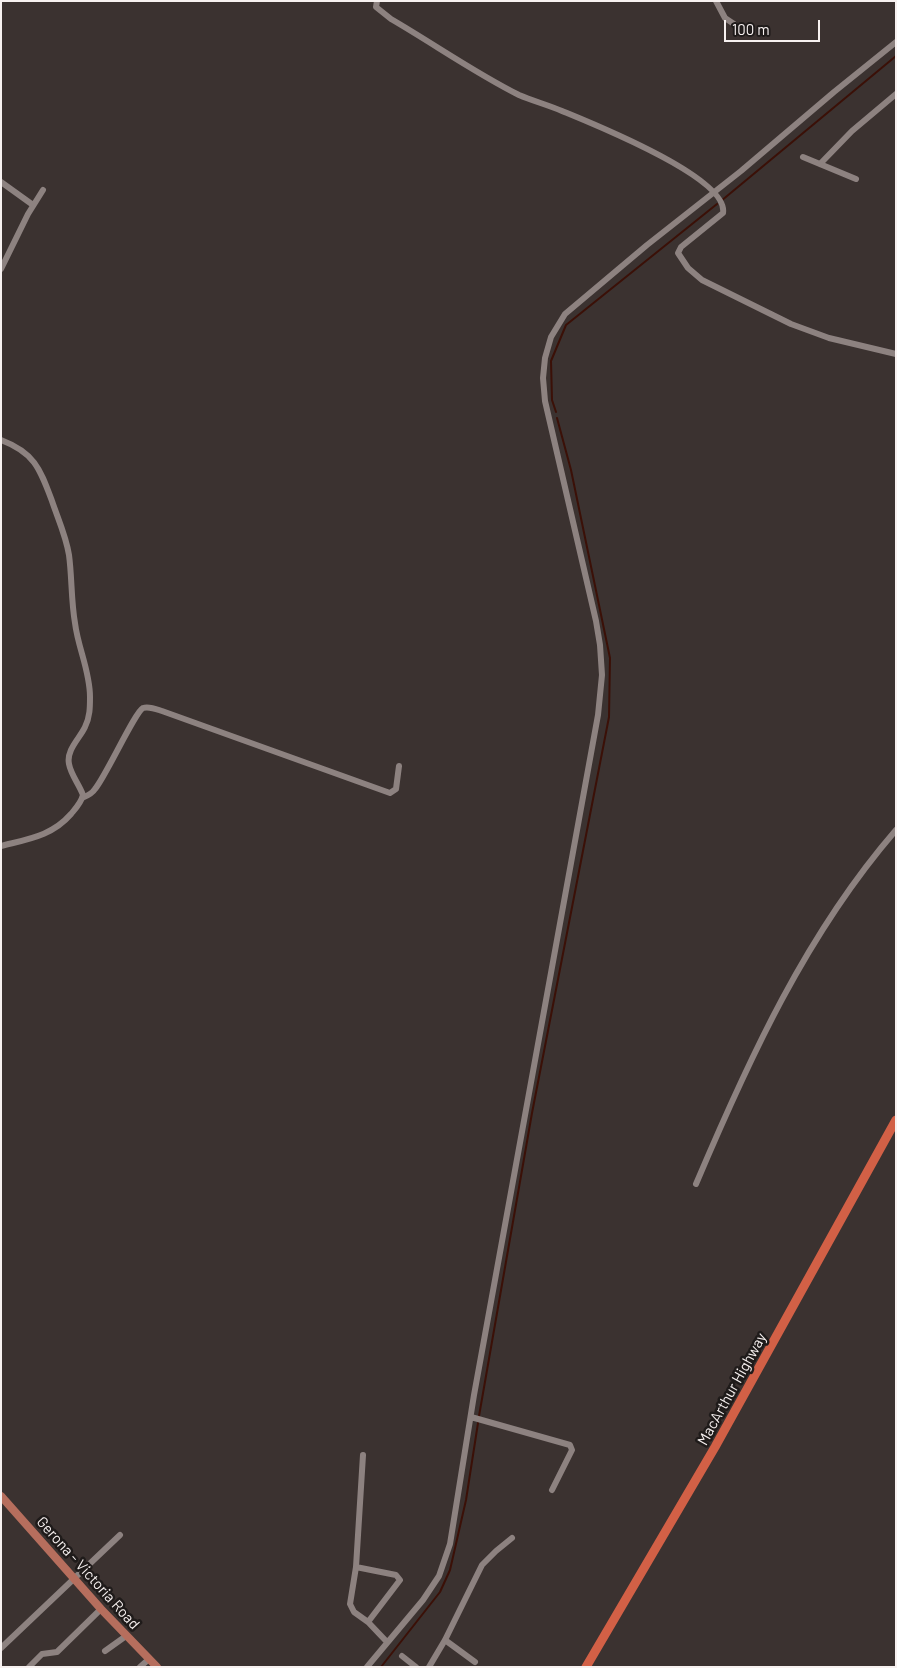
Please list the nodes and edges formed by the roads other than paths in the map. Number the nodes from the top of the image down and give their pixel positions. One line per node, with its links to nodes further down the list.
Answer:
1 (716, 1): 3 (street)
2 (377, 3): 11 (street)
3 (734, 24)
4 (896, 42): 11 (street)
5 (896, 94): 7 (street)
6 (803, 157): 7 (street)
7 (820, 164): 8 (street)
8 (856, 179)
9 (1, 182): 12 (street)
10 (43, 190): 12 (street)
11 (716, 193): 14 (street); 22 (street)
12 (33, 205): 13 (street)
13 (1, 268)
14 (896, 354)
15 (1, 440): 17 (street)
16 (399, 766): 17 (street)
17 (82, 798): 19 (street)
18 (896, 830): 21 (street)
19 (1, 846)
20 (896, 1120): 46 (highway, MacArthur Highway)
21 (696, 1184)
22 (471, 1416): 24 (street); 34 (street)
23 (363, 1456): 28 (street)
24 (552, 1490)
25 (1, 1496): 29 (main road, Gerona - Victoria Road)
26 (120, 1535): 29 (street)
27 (512, 1538): 33 (street)
28 (356, 1567): 31 (street); 31 (street)
29 (75, 1579): 30 (main road, Gerona - Victoria Road); 35 (street)
30 (101, 1609): 32 (main road, Gerona - Victoria Road); 40 (street)
31 (368, 1622): 34 (street)
32 (126, 1636): 36 (street); 38 (main road, Gerona - Victoria Road)
33 (444, 1640): 39 (street); 45 (street)
34 (387, 1642): 43 (street)
35 (1, 1648)
36 (105, 1651)
37 (402, 1656): 44 (street)
38 (148, 1658): 41 (street); 42 (main road, Gerona - Victoria Road)
39 (475, 1662)
40 (29, 1667)
41 (140, 1667)
42 (157, 1667)
43 (367, 1667)
44 (416, 1667)
45 (429, 1667)
46 (586, 1667)

